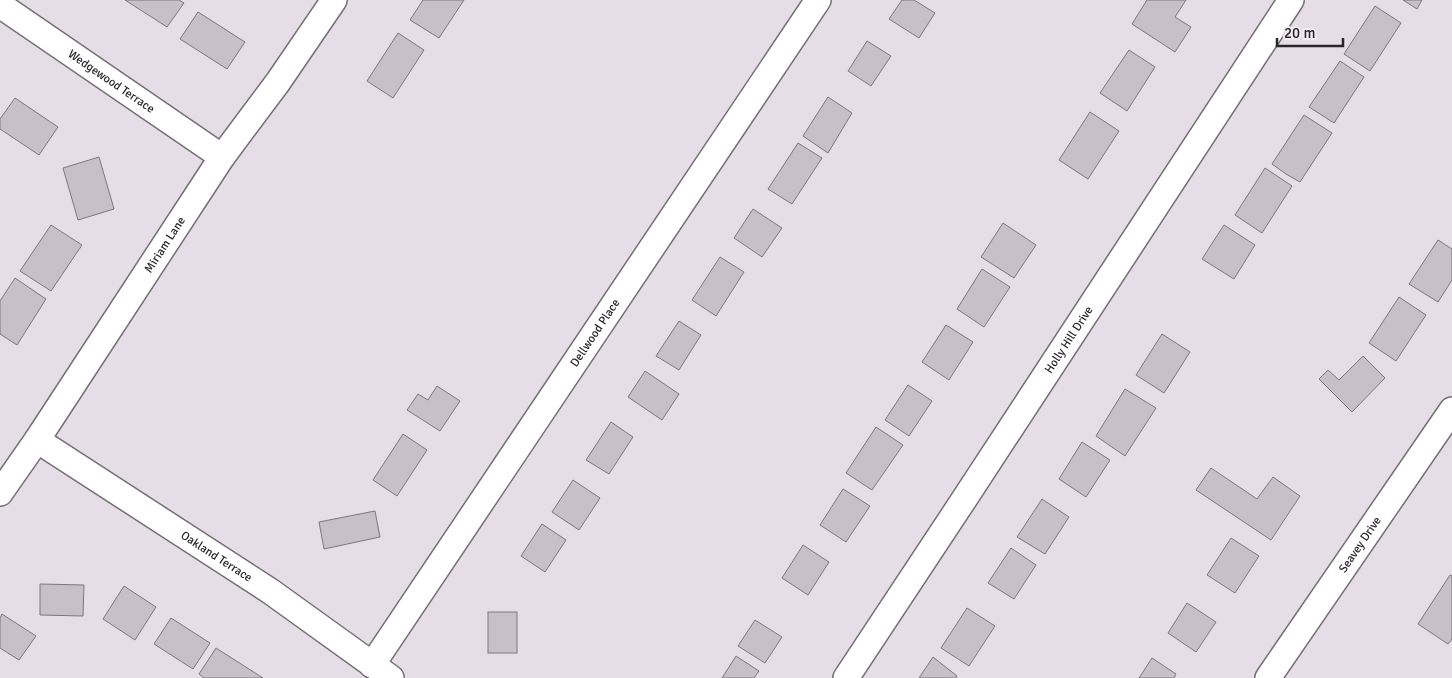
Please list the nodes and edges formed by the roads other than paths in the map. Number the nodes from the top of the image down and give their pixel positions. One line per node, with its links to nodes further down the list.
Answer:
1 (334, 0): 5 (street, Miriam Lane)
2 (818, 0): 9 (street, Dellwood Place)
3 (1291, 0): 10 (street, Holly Hill Drive)
4 (0, 5): 5 (street, Wedgewood Terrace)
5 (222, 157): 7 (street, Miriam Lane)
6 (1452, 410): 11 (street, Seavey Drive)
7 (37, 440): 8 (street, Miriam Lane); 9 (street, Oakland Terrace)
8 (0, 493)
9 (382, 671)
10 (846, 678)
11 (1268, 678)

